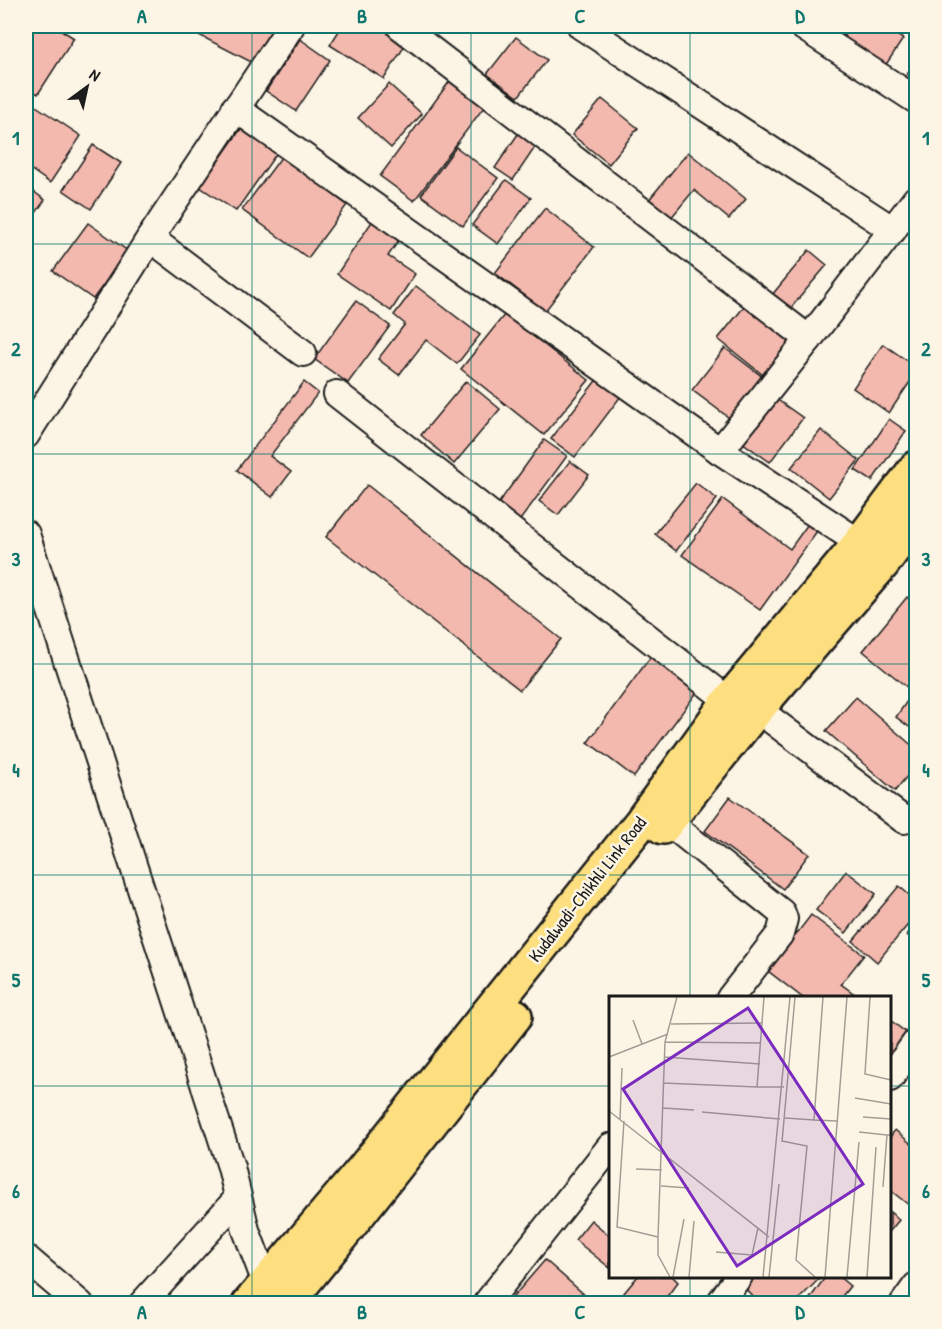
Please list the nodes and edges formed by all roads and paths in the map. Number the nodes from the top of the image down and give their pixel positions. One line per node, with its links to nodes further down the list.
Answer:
1 (291, 26): 6 (street)
2 (400, 26): 10 (street)
3 (581, 26): 8 (street)
4 (801, 26): 5 (street)
5 (916, 100)
6 (235, 108): 9 (street); 14 (street)
7 (916, 199): 8 (street)
8 (893, 230): 10 (street)
9 (150, 238): 11 (street); 13 (street)
10 (809, 339): 14 (street)
11 (303, 353)
12 (337, 394): 19 (street)
13 (26, 435)
14 (720, 451): 18 (street)
15 (916, 468): 18 (main road, Kudalwadi-Chikhli Link Road)
16 (916, 518): 18 (main road, Kudalwadi-Chikhli Link Road)
17 (26, 534): 26 (street)
18 (871, 553): 19 (main road, Kudalwadi-Chikhli Link Road)
19 (743, 705): 20 (street); 21 (main road, Kudalwadi-Chikhli Link Road); 30 (main road, Kudalwadi-Chikhli Link Road)
20 (912, 818)
21 (668, 822): 22 (street); 30 (main road, Kudalwadi-Chikhli Link Road)
22 (732, 996)
23 (916, 1042): 24 (street)
24 (891, 1077)
25 (609, 1148): 33 (street)
26 (238, 1198): 30 (street); 32 (street)
27 (26, 1258): 31 (street)
28 (738, 1278): 34 (street)
29 (916, 1286): 35 (street)
30 (267, 1297)
31 (80, 1304)
32 (142, 1304)
33 (486, 1304)
34 (719, 1304)
35 (903, 1304)

